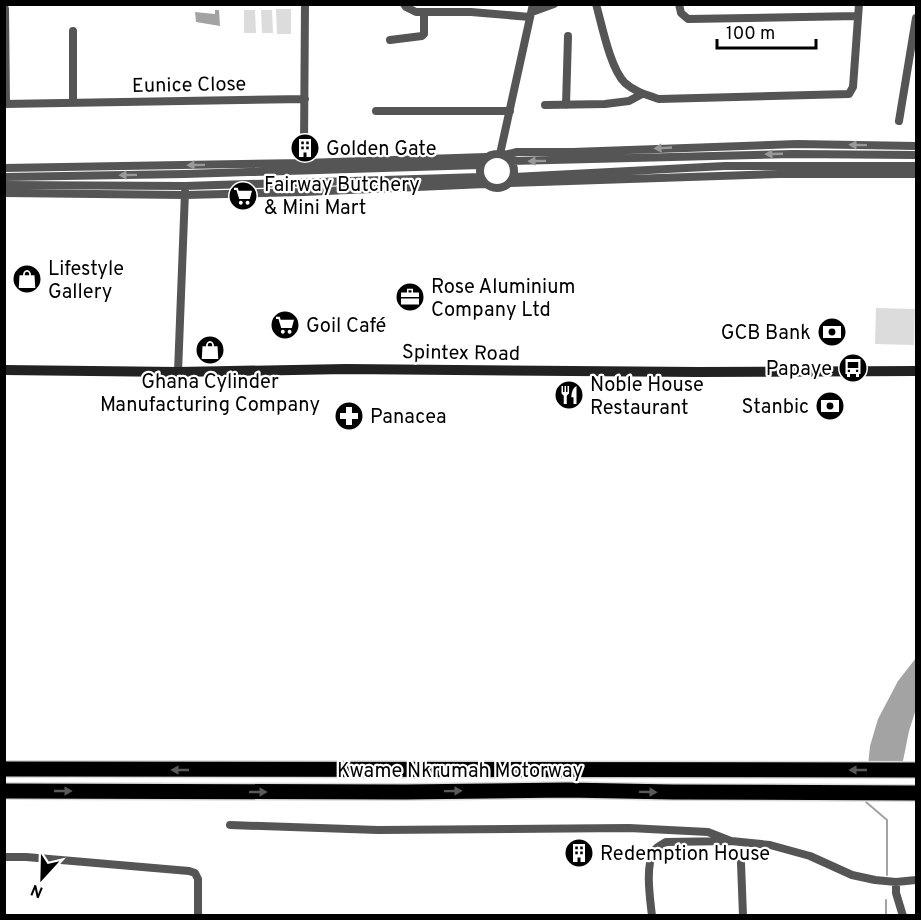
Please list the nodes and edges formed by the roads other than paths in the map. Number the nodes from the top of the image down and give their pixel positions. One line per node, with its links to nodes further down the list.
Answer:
1 (305, 4): 16 (street)
2 (404, 4): 9 (street)
3 (554, 4): 8 (street)
4 (596, 4): 15 (street)
5 (679, 4): 10 (street)
6 (859, 4): 10 (street)
7 (5, 9): 18 (street, Eunice Close)
8 (532, 11): 9 (street); 22 (street)
9 (424, 12): 14 (street)
10 (858, 16): 15 (street)
11 (916, 18): 23 (street)
12 (74, 31): 17 (street)
13 (568, 36): 20 (street)
14 (390, 40)
15 (642, 94): 20 (street)
16 (305, 99): 17 (street, Eunice Close); 28 (street)
17 (74, 102): 18 (street, Eunice Close)
18 (5, 104)
19 (545, 105): 20 (street)
20 (566, 105)
21 (376, 111): 22 (street)
22 (510, 111): 26 (street)
23 (899, 122)
24 (916, 146): 26 (street, one-way to 26)
25 (916, 155): 26 (street, one-way to 26)
26 (505, 157): 27 (street); 34 (street)
27 (483, 161): 28 (street); 31 (street); 35 (street)
28 (304, 163): 30 (street, one-way to 30)
29 (916, 166): 34 (street)
30 (4, 168)
31 (185, 174): 33 (street, one-way to 33); 37 (street)
32 (916, 174): 34 (street)
33 (4, 177)
34 (512, 180): 35 (street)
35 (483, 181): 37 (street)
36 (4, 185): 37 (street)
37 (185, 191): 38 (street); 40 (street)
38 (4, 193)
39 (4, 370): 40 (main road, Spintex Road)
40 (178, 372): 41 (main road, Spintex Road)
41 (916, 372)
42 (4, 769): 43 (highway, Kwame Nkrumah Motorway, one-way to 42)
43 (916, 770)
44 (4, 791): 45 (highway, Kwame Nkrumah Motorway, one-way to 45)
45 (916, 793)
46 (230, 825): 47 (street)
47 (731, 841): 51 (street); 53 (street)
48 (4, 857): 52 (street)
49 (741, 863): 54 (street)
50 (916, 880): 51 (street)
51 (896, 882): 55 (street)
52 (198, 915)
53 (652, 915)
54 (742, 915)
55 (903, 915)

